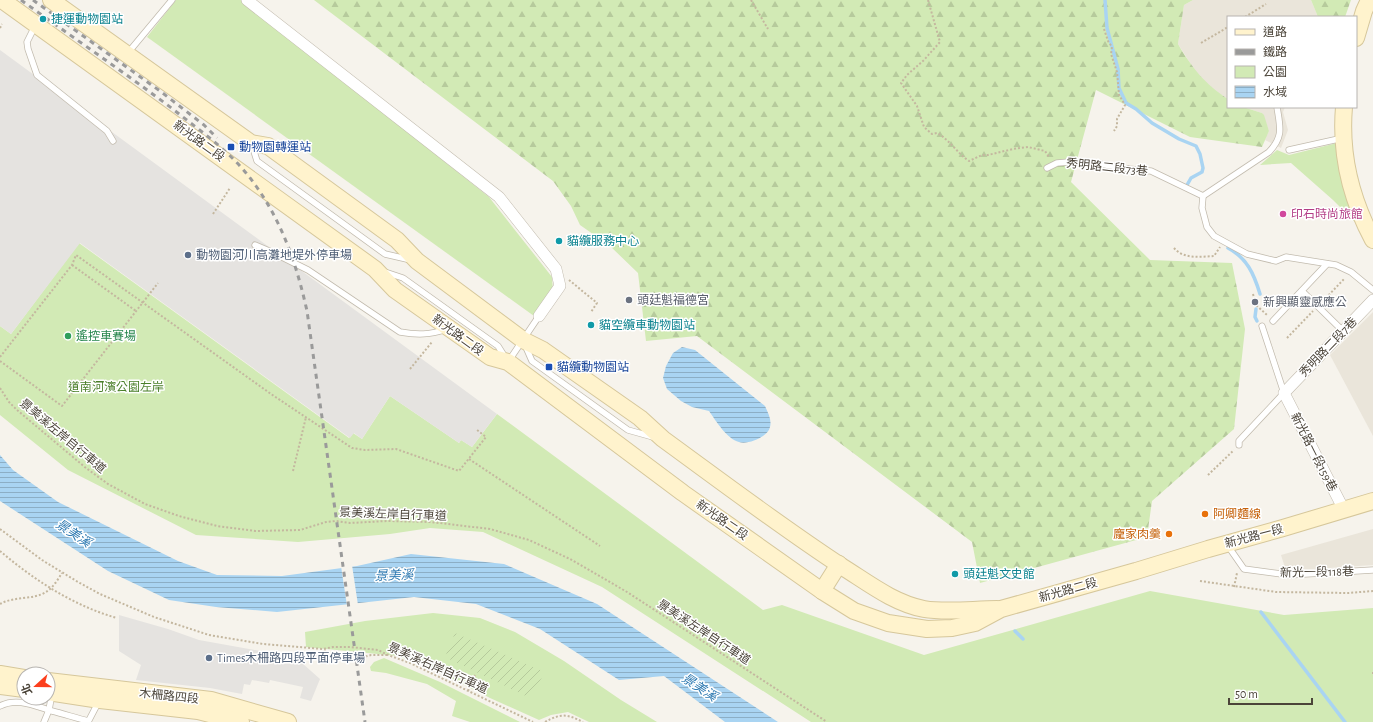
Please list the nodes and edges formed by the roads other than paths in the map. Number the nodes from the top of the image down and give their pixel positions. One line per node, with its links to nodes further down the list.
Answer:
1 (2, 0): 6 (street, 新光路二段)
2 (51, 0): 8 (street, 新光路二段)
3 (172, 0): 8 (lane)
4 (247, 0): 23 (street)
5 (1367, 8): 7 (street)
6 (36, 24): 12 (lane); 19 (street, 新光路二段)
7 (1357, 35)
8 (127, 54): 28 (street, 新光路二段)
9 (1276, 108): 15 (lane)
10 (1344, 108): 11 (street)
11 (1343, 138): 13 (lane); 16 (street)
12 (113, 141)
13 (1289, 150)
14 (1047, 168): 15 (lane, 秀明路二段73巷)
15 (1203, 196): 18 (lane)
16 (1373, 240)
17 (255, 245): 26 (lane)
18 (1327, 264): 20 (lane); 21 (lane)
19 (375, 269): 26 (street, 新光路二段); 29 (lane)
20 (1373, 290)
21 (1302, 291): 24 (lane); 27 (lane)
22 (1373, 300): 27 (street, 秀明路二段7巷)
23 (539, 316): 28 (lane)
24 (1273, 322)
25 (1262, 326): 30 (lane, 新光路一段159巷)
26 (448, 328): 29 (street, 新光路二段)
27 (1343, 331): 30 (street, 秀明路二段7巷)
28 (522, 340): 29 (lane); 35 (street, 新光路二段)
29 (508, 362): 38 (street, 新光路二段)
30 (1284, 393): 31 (lane); 33 (street, 新光路一段159巷)
31 (1239, 445)
32 (1373, 501): 33 (street, 新光路一段)
33 (1344, 510): 34 (street, 新光路一段)
34 (1226, 544): 36 (lane, 新光一段118巷); 37 (street, 新光路一段)
35 (839, 564): 38 (street); 39 (street, 新光路二段)
36 (1373, 570)
37 (1136, 571): 39 (street, 新光路二段)
38 (822, 591): 39 (street, 新光路二段)
39 (1001, 609)
40 (0, 674): 41 (street)
41 (16, 677)
42 (0, 686): 43 (street)
43 (16, 688)
44 (56, 690): 45 (street, 木柵路四段)
45 (101, 694): 49 (street, 木柵路四段); 51 (lane)
46 (0, 706): 48 (lane)
47 (49, 706): 48 (lane)
48 (49, 710): 50 (lane); 51 (lane)
49 (230, 717): 52 (street, 木柵路四段)
50 (44, 722)
51 (88, 722)
52 (288, 722)

